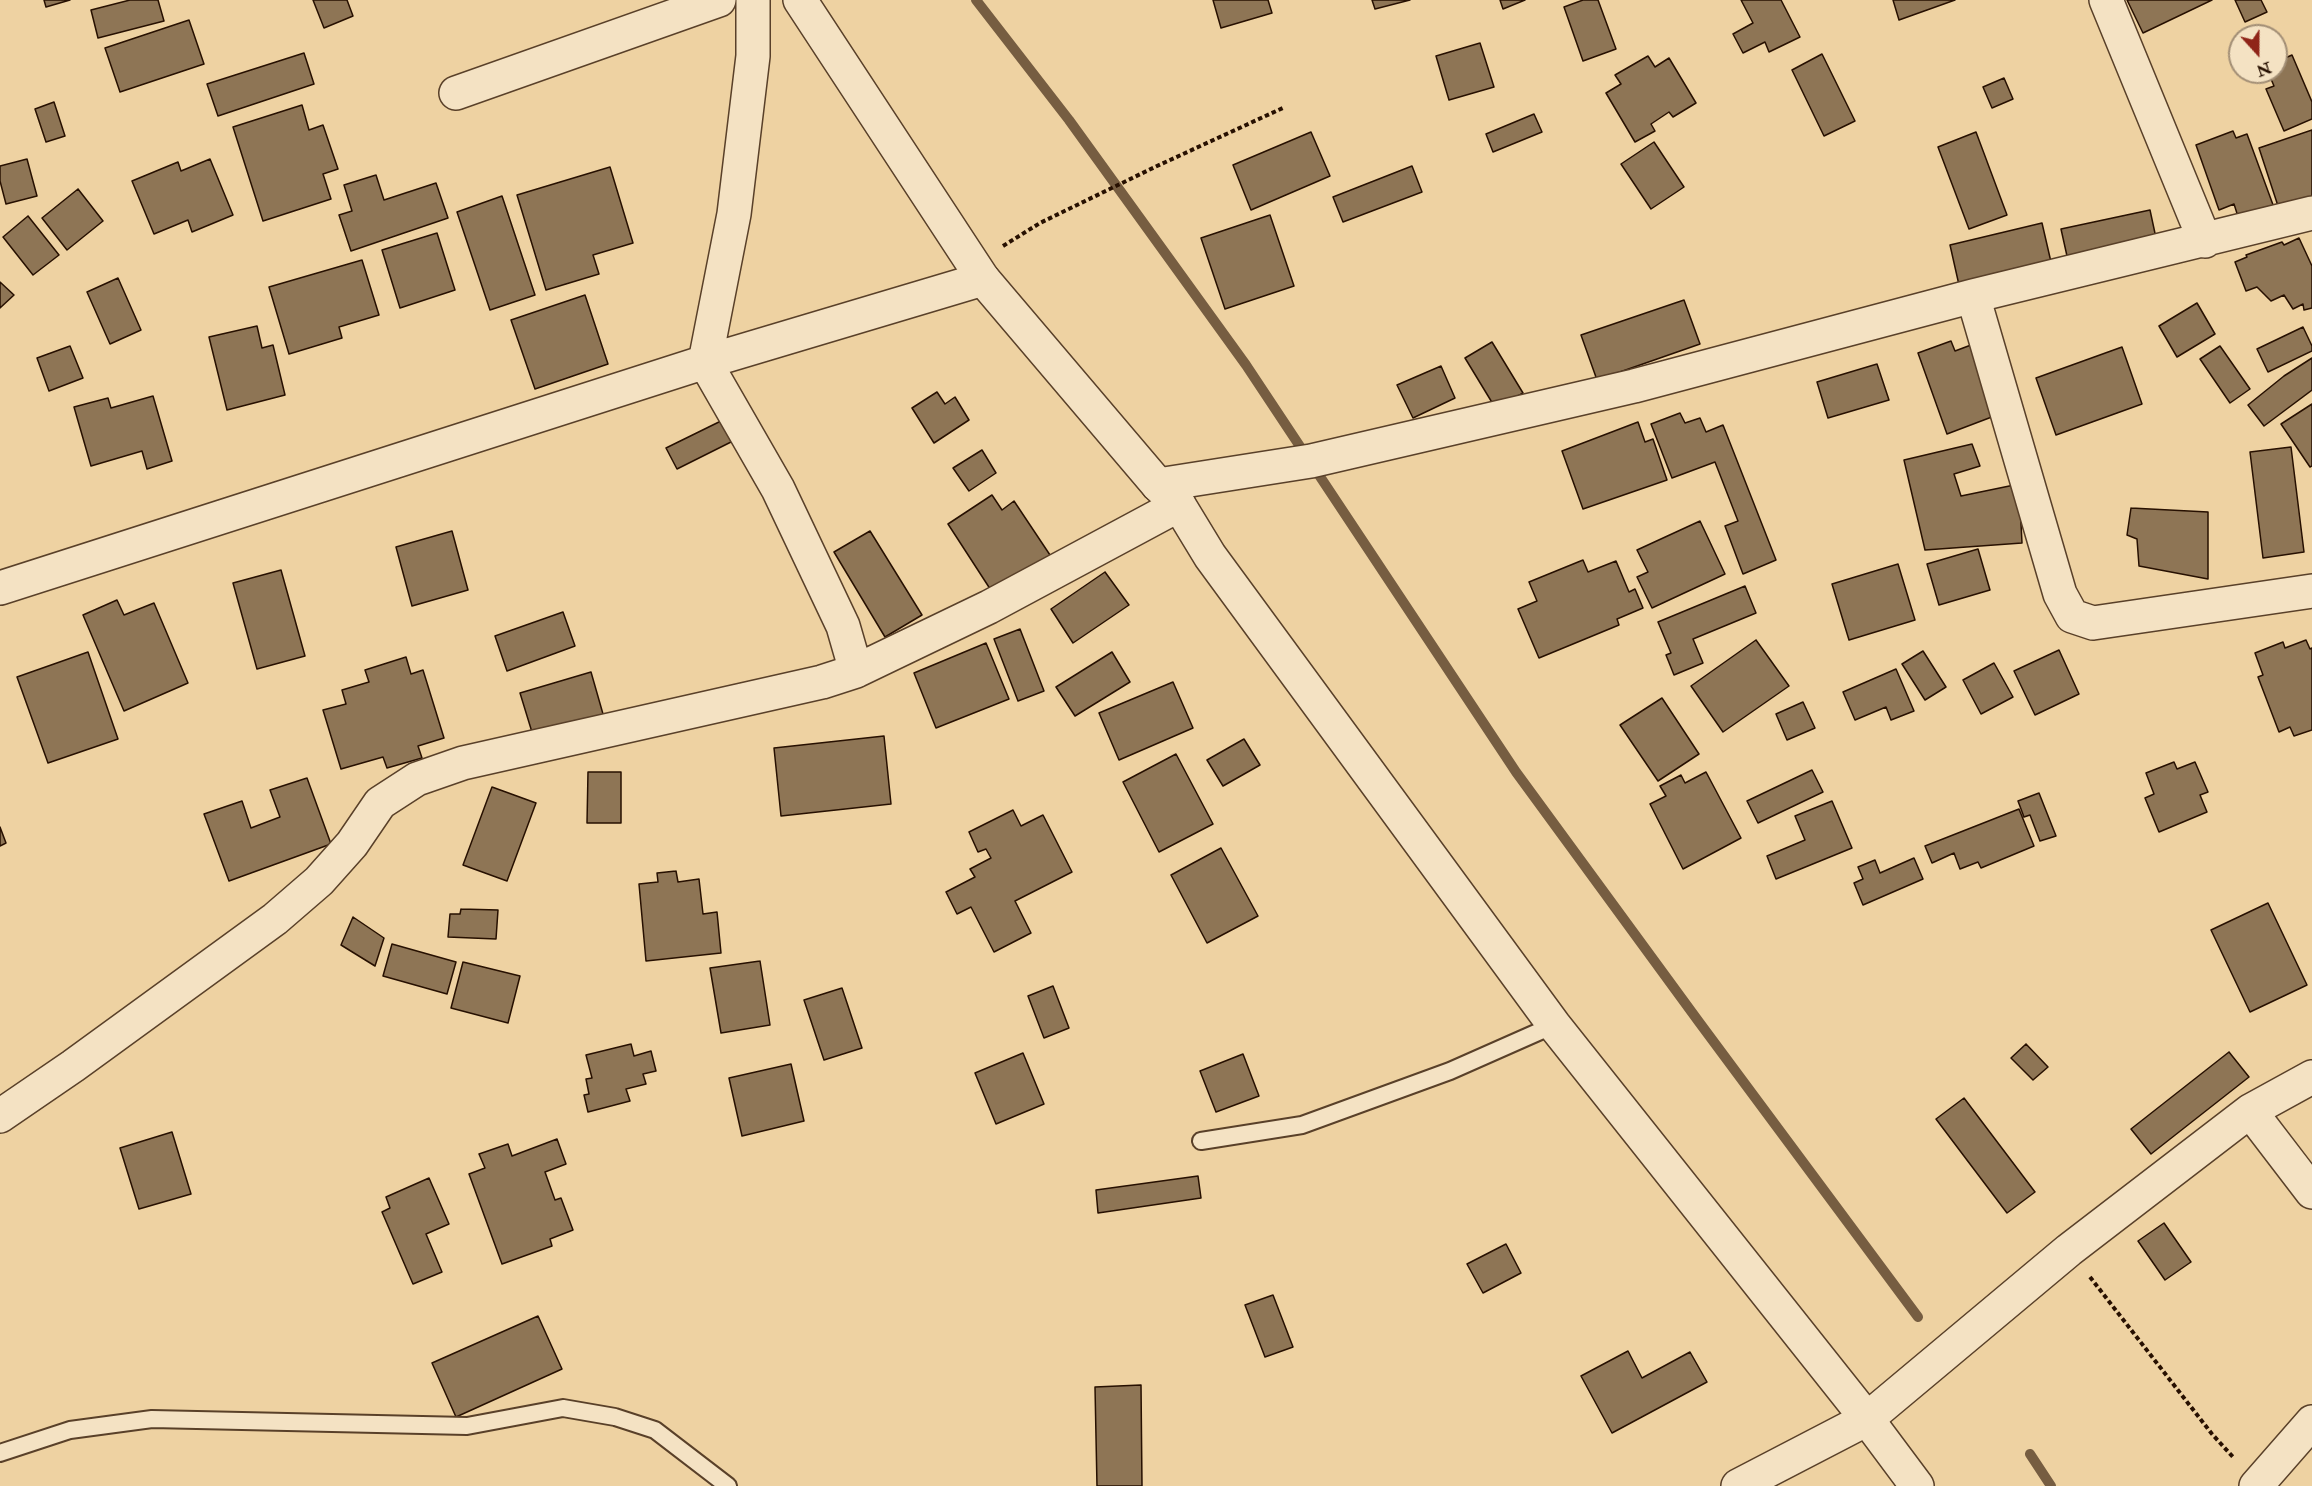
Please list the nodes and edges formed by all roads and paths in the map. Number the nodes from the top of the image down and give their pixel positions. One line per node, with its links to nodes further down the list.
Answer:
1 (719, 0): 5 (street)
2 (753, 0): 11 (street)
3 (800, 0): 9 (street)
4 (2106, 0): 8 (street)
5 (456, 93)
6 (1285, 107): 9 (path)
7 (2312, 213): 8 (street)
8 (2205, 241): 10 (street)
9 (980, 273): 11 (street); 12 (street)
10 (1973, 296): 12 (street); 14 (street)
11 (705, 362): 13 (street); 15 (street)
12 (1168, 495): 15 (street); 16 (street)
13 (0, 588)
14 (2312, 591)
15 (856, 671): 19 (street)
16 (1554, 1025): 20 (lane); 23 (street)
17 (2312, 1077): 18 (street)
18 (2250, 1112): 21 (street); 22 (street)
19 (0, 1116)
20 (1201, 1141)
21 (2312, 1192)
22 (2069, 1250): 23 (street); 26 (path)
23 (1867, 1419): 28 (street); 29 (street)
24 (2312, 1422): 26 (street)
25 (0, 1453): 27 (lane)
26 (2257, 1485)
27 (728, 1486)
28 (1738, 1486)
29 (1917, 1486)

